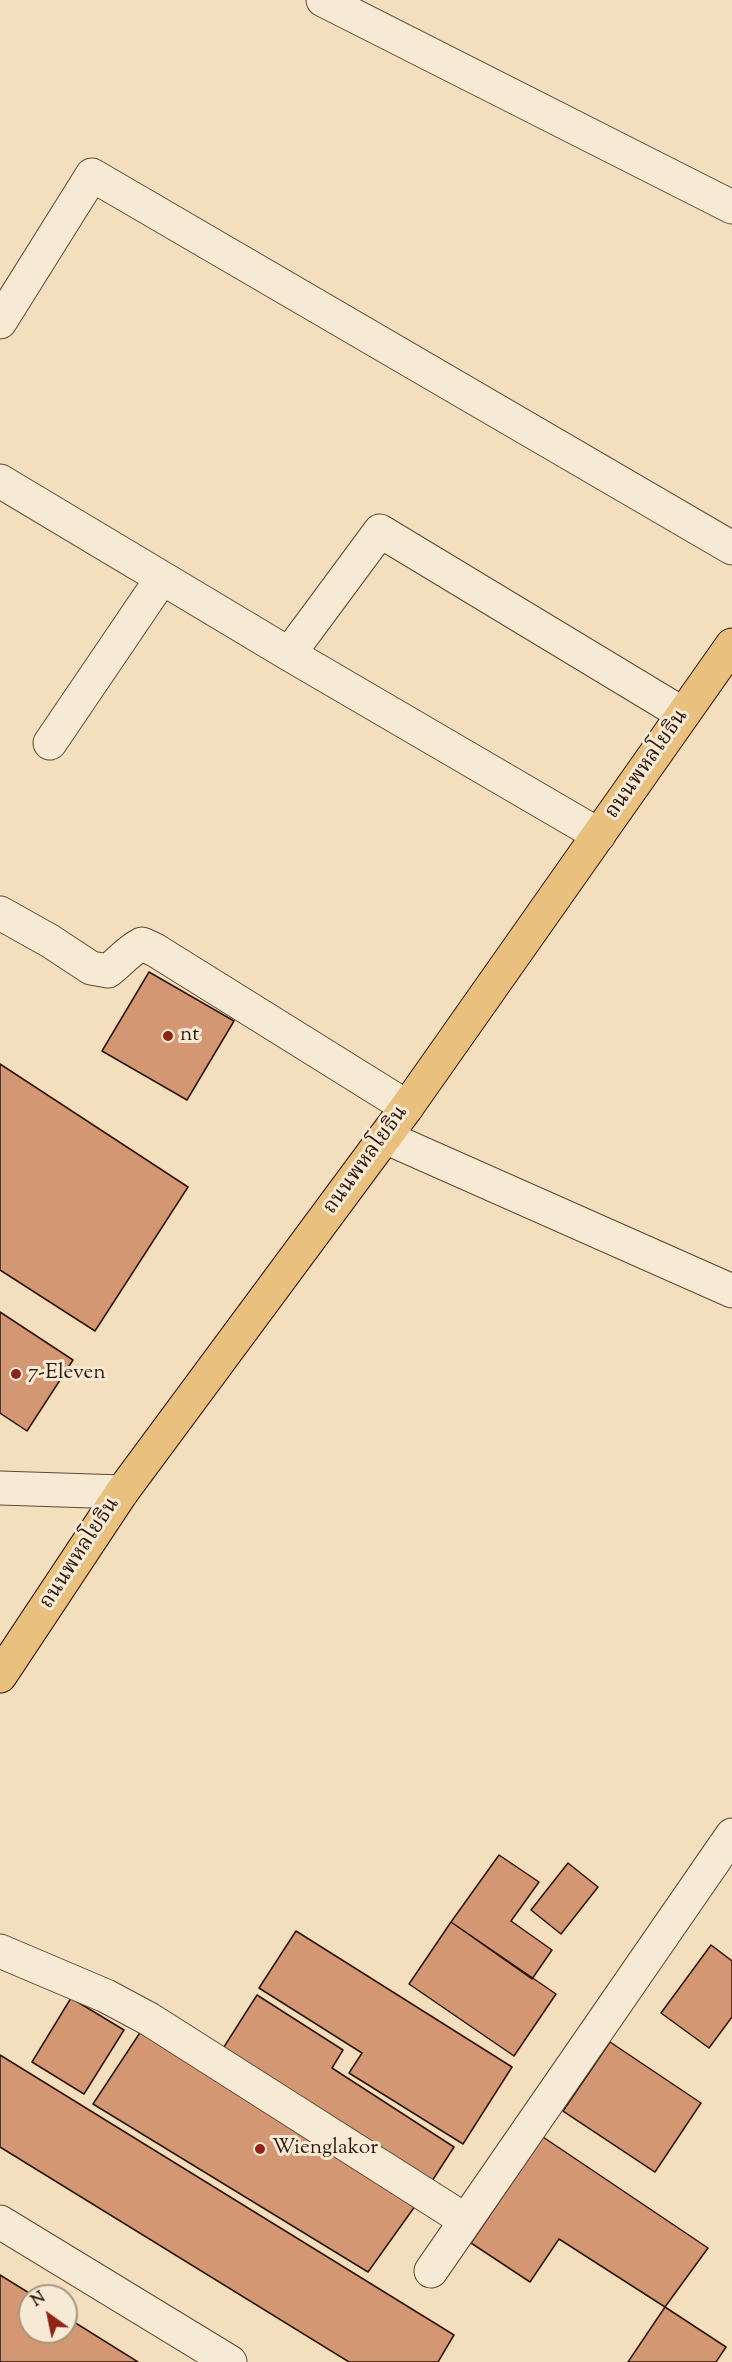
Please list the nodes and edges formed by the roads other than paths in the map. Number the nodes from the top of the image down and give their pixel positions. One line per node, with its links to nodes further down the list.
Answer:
1 (323, 0): 2 (street)
2 (732, 207)
3 (0, 322): 5 (street)
4 (0, 481): 6 (street)
5 (732, 548)
6 (162, 578): 8 (street); 10 (street)
7 (732, 645): 9 (main road, ถนนพหลโยธิน)
8 (289, 654): 9 (street); 11 (street)
9 (683, 714): 11 (main road, ถนนพหลโยธิน)
10 (50, 743)
11 (599, 835): 13 (main road, ถนนพหลโยธิน)
12 (0, 913): 13 (street)
13 (407, 1107): 14 (main road, ถนนพหลโยธิน)
14 (385, 1137): 15 (street); 17 (main road, ถนนพหลโยธิน)
15 (732, 1291)
16 (0, 1489): 17 (street)
17 (122, 1491): 18 (main road, ถนนพหลโยธิน)
18 (0, 1676)
19 (732, 1835): 21 (street)
20 (0, 1951): 21 (street)
21 (465, 2220): 23 (street)
22 (0, 2222): 24 (street)
23 (431, 2271)
24 (230, 2362)

